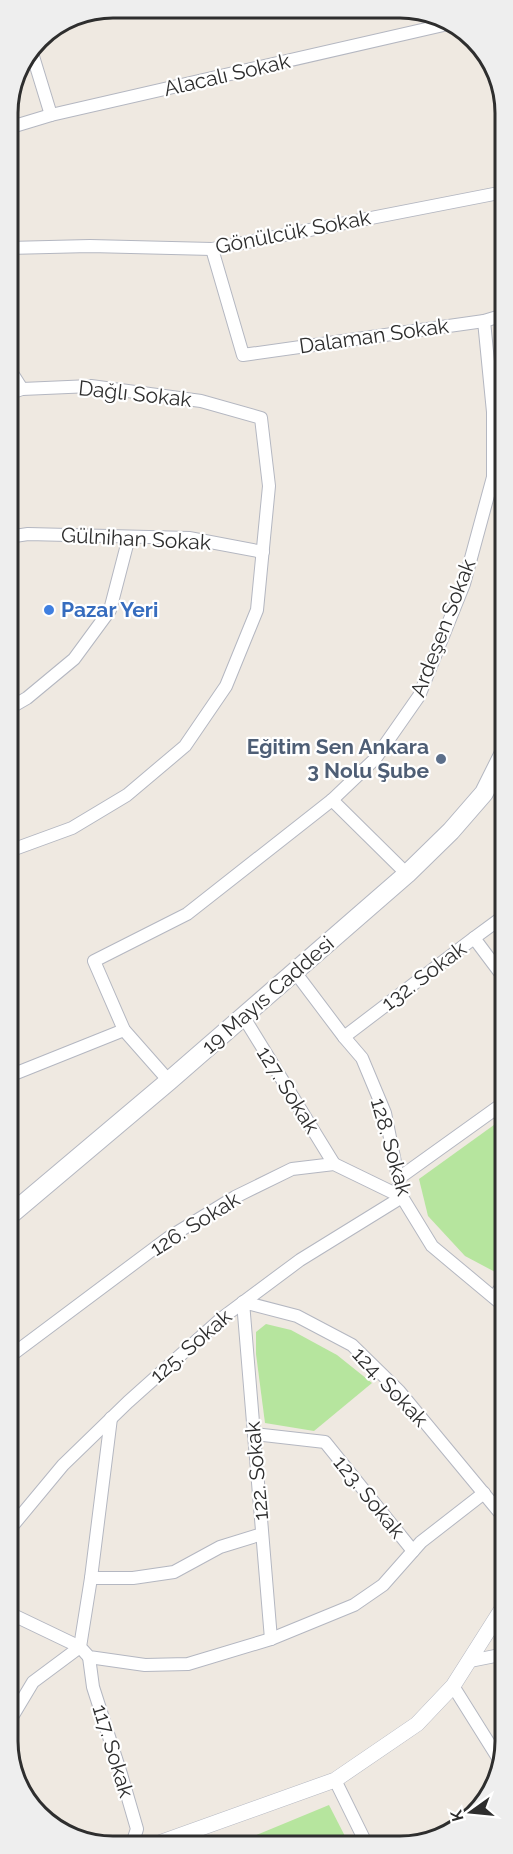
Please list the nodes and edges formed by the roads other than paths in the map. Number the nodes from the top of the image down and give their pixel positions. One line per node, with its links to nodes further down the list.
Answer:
1 (437, 26): 3 (street, Alacalı Sokak)
2 (34, 61): 3 (street)
3 (51, 116): 4 (street, Alacalı Sokak)
4 (18, 125)
5 (495, 194): 7 (street, Gönülcük Sokak)
6 (18, 248): 7 (street, Gönülcük Sokak)
7 (212, 249): 9 (street, Dalaman Sokak)
8 (495, 318): 9 (street, Dalaman Sokak)
9 (484, 321): 18 (street, Ardeşen Sokak)
10 (18, 383): 11 (street)
11 (22, 390): 12 (street, Dağlı Sokak); 15 (street, Dağlı Sokak)
12 (18, 391)
13 (18, 536): 14 (street, Gülnihan Sokak)
14 (129, 537): 15 (street, Gülnihan Sokak); 16 (street)
15 (262, 552): 19 (street)
16 (18, 703)
17 (495, 771): 20 (main road, 19 Mayıs Caddesi)
18 (332, 800): 20 (street); 26 (street, Ardeşen Sokak)
19 (18, 848)
20 (407, 874): 24 (main road, 19 Mayıs Caddesi)
21 (495, 923): 22 (street, 132. Sokak)
22 (474, 938): 23 (street); 27 (street, 132. Sokak)
23 (495, 966)
24 (295, 972): 25 (main road, 19 Mayıs Caddesi); 27 (street, 128. Sokak)
25 (243, 1016): 29 (main road, 19 Mayıs Caddesi); 31 (street, 127. Sokak)
26 (124, 1030): 28 (street); 29 (street, Ardeşen Sokak)
27 (344, 1037): 32 (street, 128. Sokak)
28 (18, 1072)
29 (169, 1081): 34 (main road, 19 Mayıs Caddesi)
30 (495, 1109): 32 (street)
31 (334, 1164): 33 (street); 37 (street, 126. Sokak)
32 (399, 1178): 33 (street, 128. Sokak)
33 (402, 1197): 35 (street, 128. Sokak); 36 (street, 125. Sokak)
34 (18, 1208)
35 (494, 1297)
36 (243, 1302): 38 (street, 125. Sokak); 39 (street, 122. Sokak); 40 (street, 124. Sokak)
37 (18, 1350)
38 (111, 1418): 42 (street, 125. Sokak); 45 (street, 117. Sokak)
39 (254, 1434): 43 (street, 122. Sokak); 44 (street, 123. Sokak)
40 (484, 1493): 41 (street, 124. Sokak); 44 (street)
41 (495, 1507)
42 (18, 1519)
43 (262, 1534): 45 (street); 48 (street, 122. Sokak)
44 (413, 1551): 48 (street)
45 (91, 1578): 49 (street, 117. Sokak)
46 (18, 1618): 49 (street)
47 (495, 1620): 51 (street)
48 (271, 1639): 49 (street)
49 (84, 1652): 53 (street); 56 (street, 117. Sokak)
50 (495, 1656): 51 (street)
51 (470, 1661): 52 (street)
52 (453, 1686): 54 (street); 55 (street)
53 (18, 1707)
54 (494, 1752)
55 (335, 1780): 57 (street); 58 (street)
56 (135, 1836)
57 (178, 1836)
58 (363, 1836)

